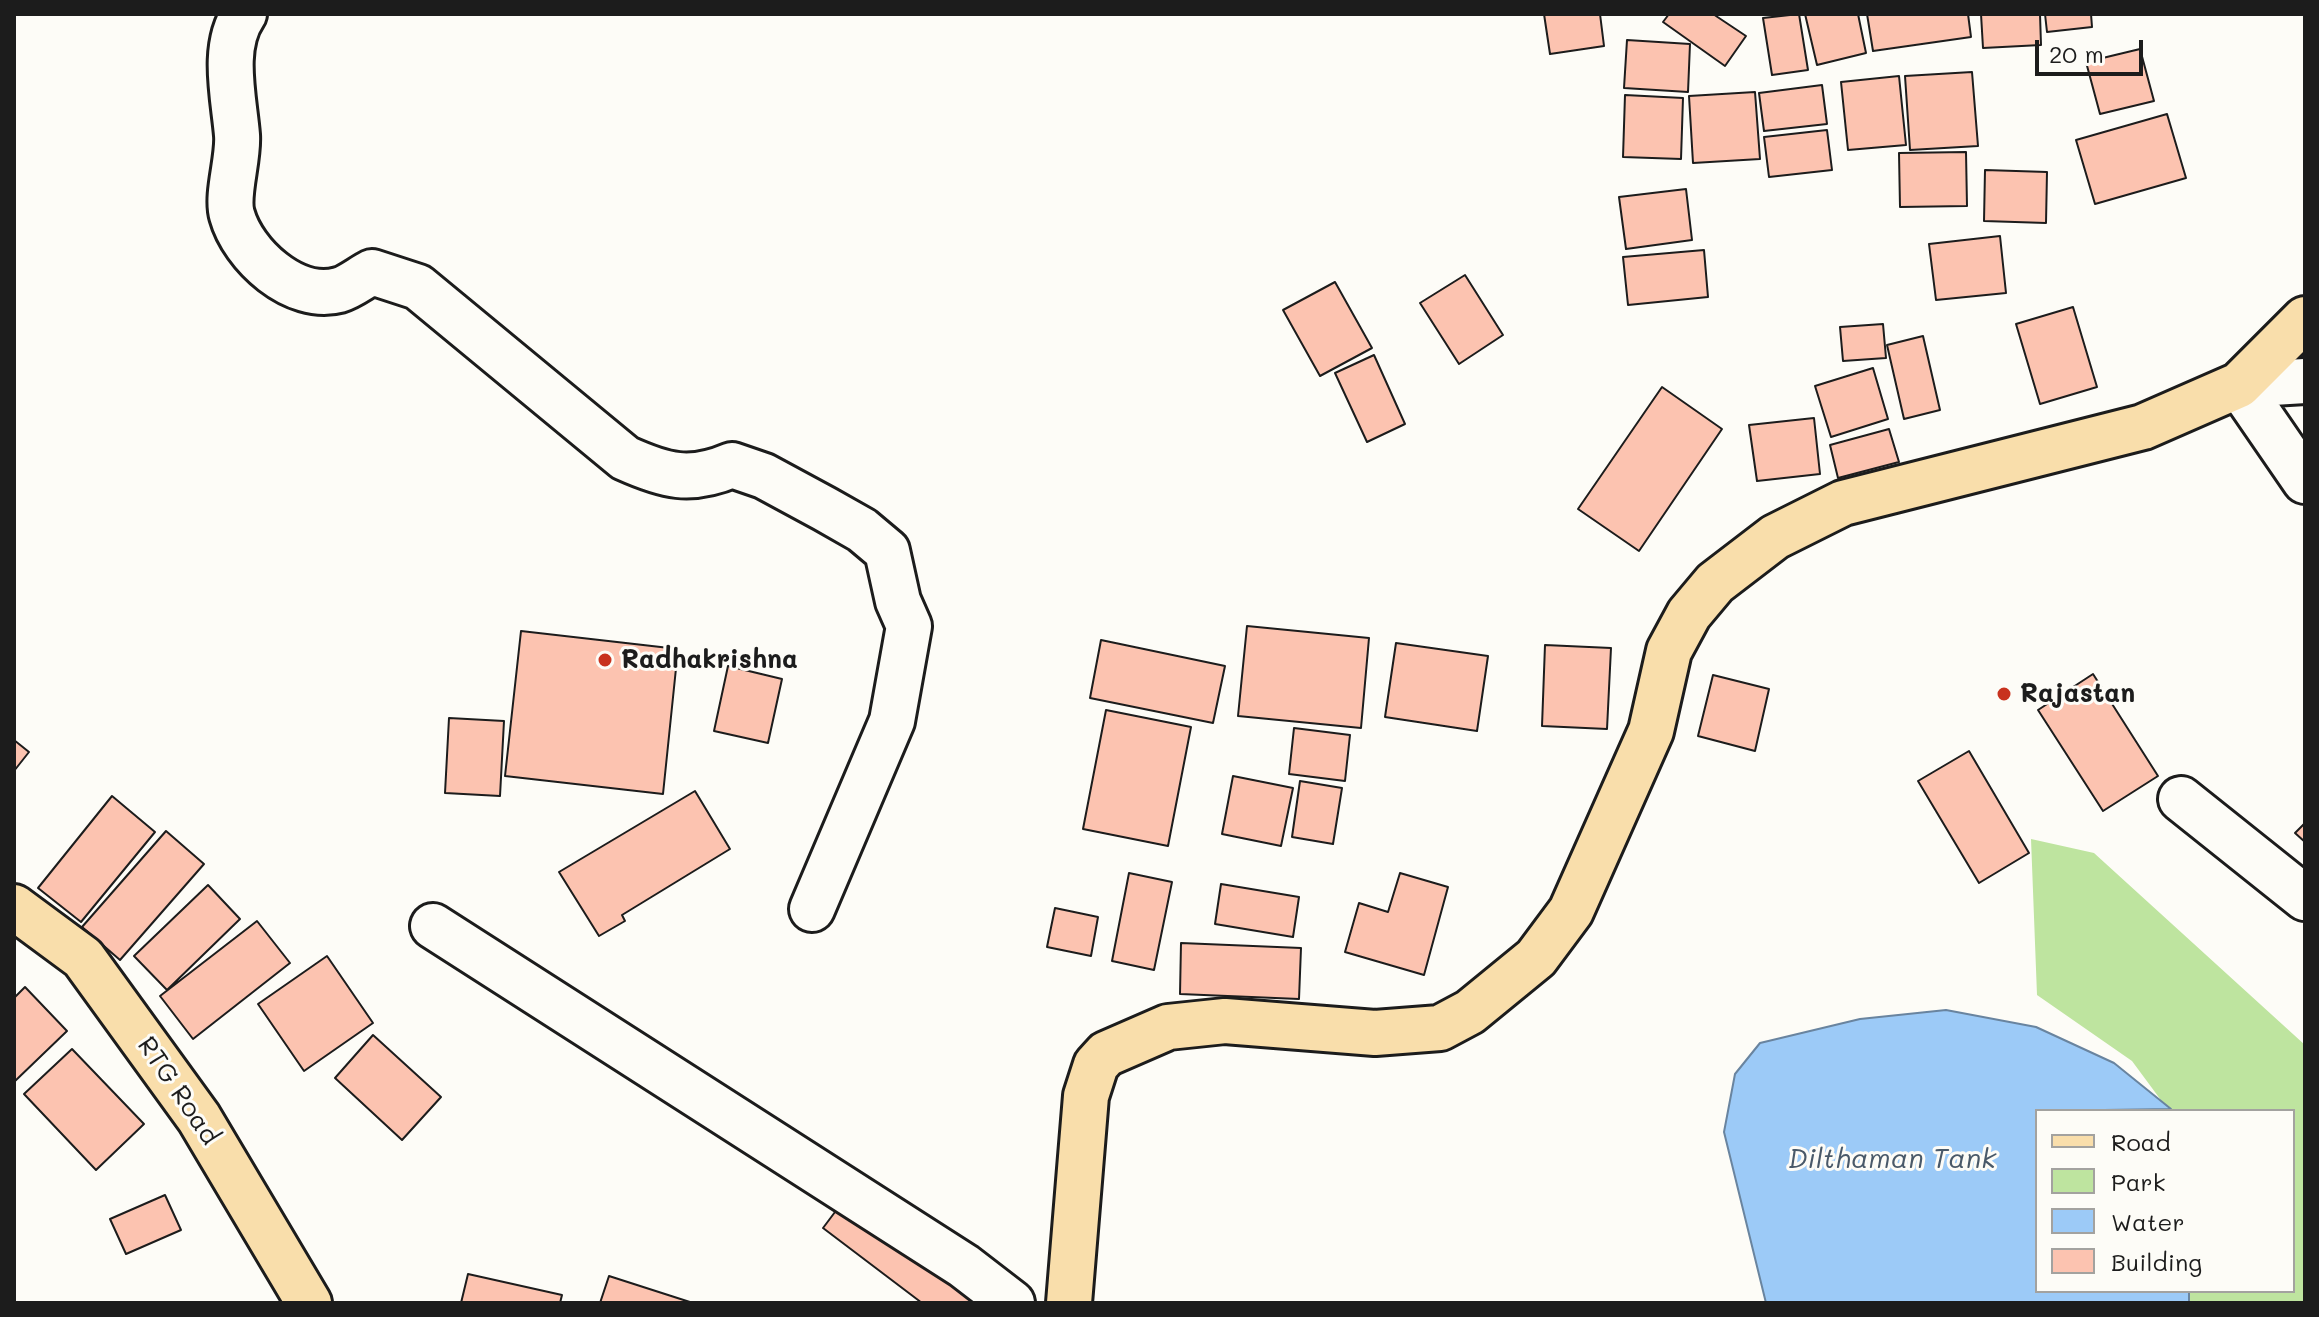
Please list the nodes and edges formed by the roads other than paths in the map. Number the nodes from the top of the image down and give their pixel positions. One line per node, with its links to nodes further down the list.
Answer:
1 (244, 14): 9 (street)
2 (2305, 319): 4 (main road)
3 (2305, 381): 4 (street)
4 (2239, 385): 5 (street); 13 (main road)
5 (2305, 481)
6 (2181, 799): 7 (street)
7 (2305, 898)
8 (14, 907): 11 (main road, RTG Road)
9 (812, 909)
10 (433, 926): 12 (street)
11 (309, 1303)
12 (1012, 1303)
13 (1069, 1303)

